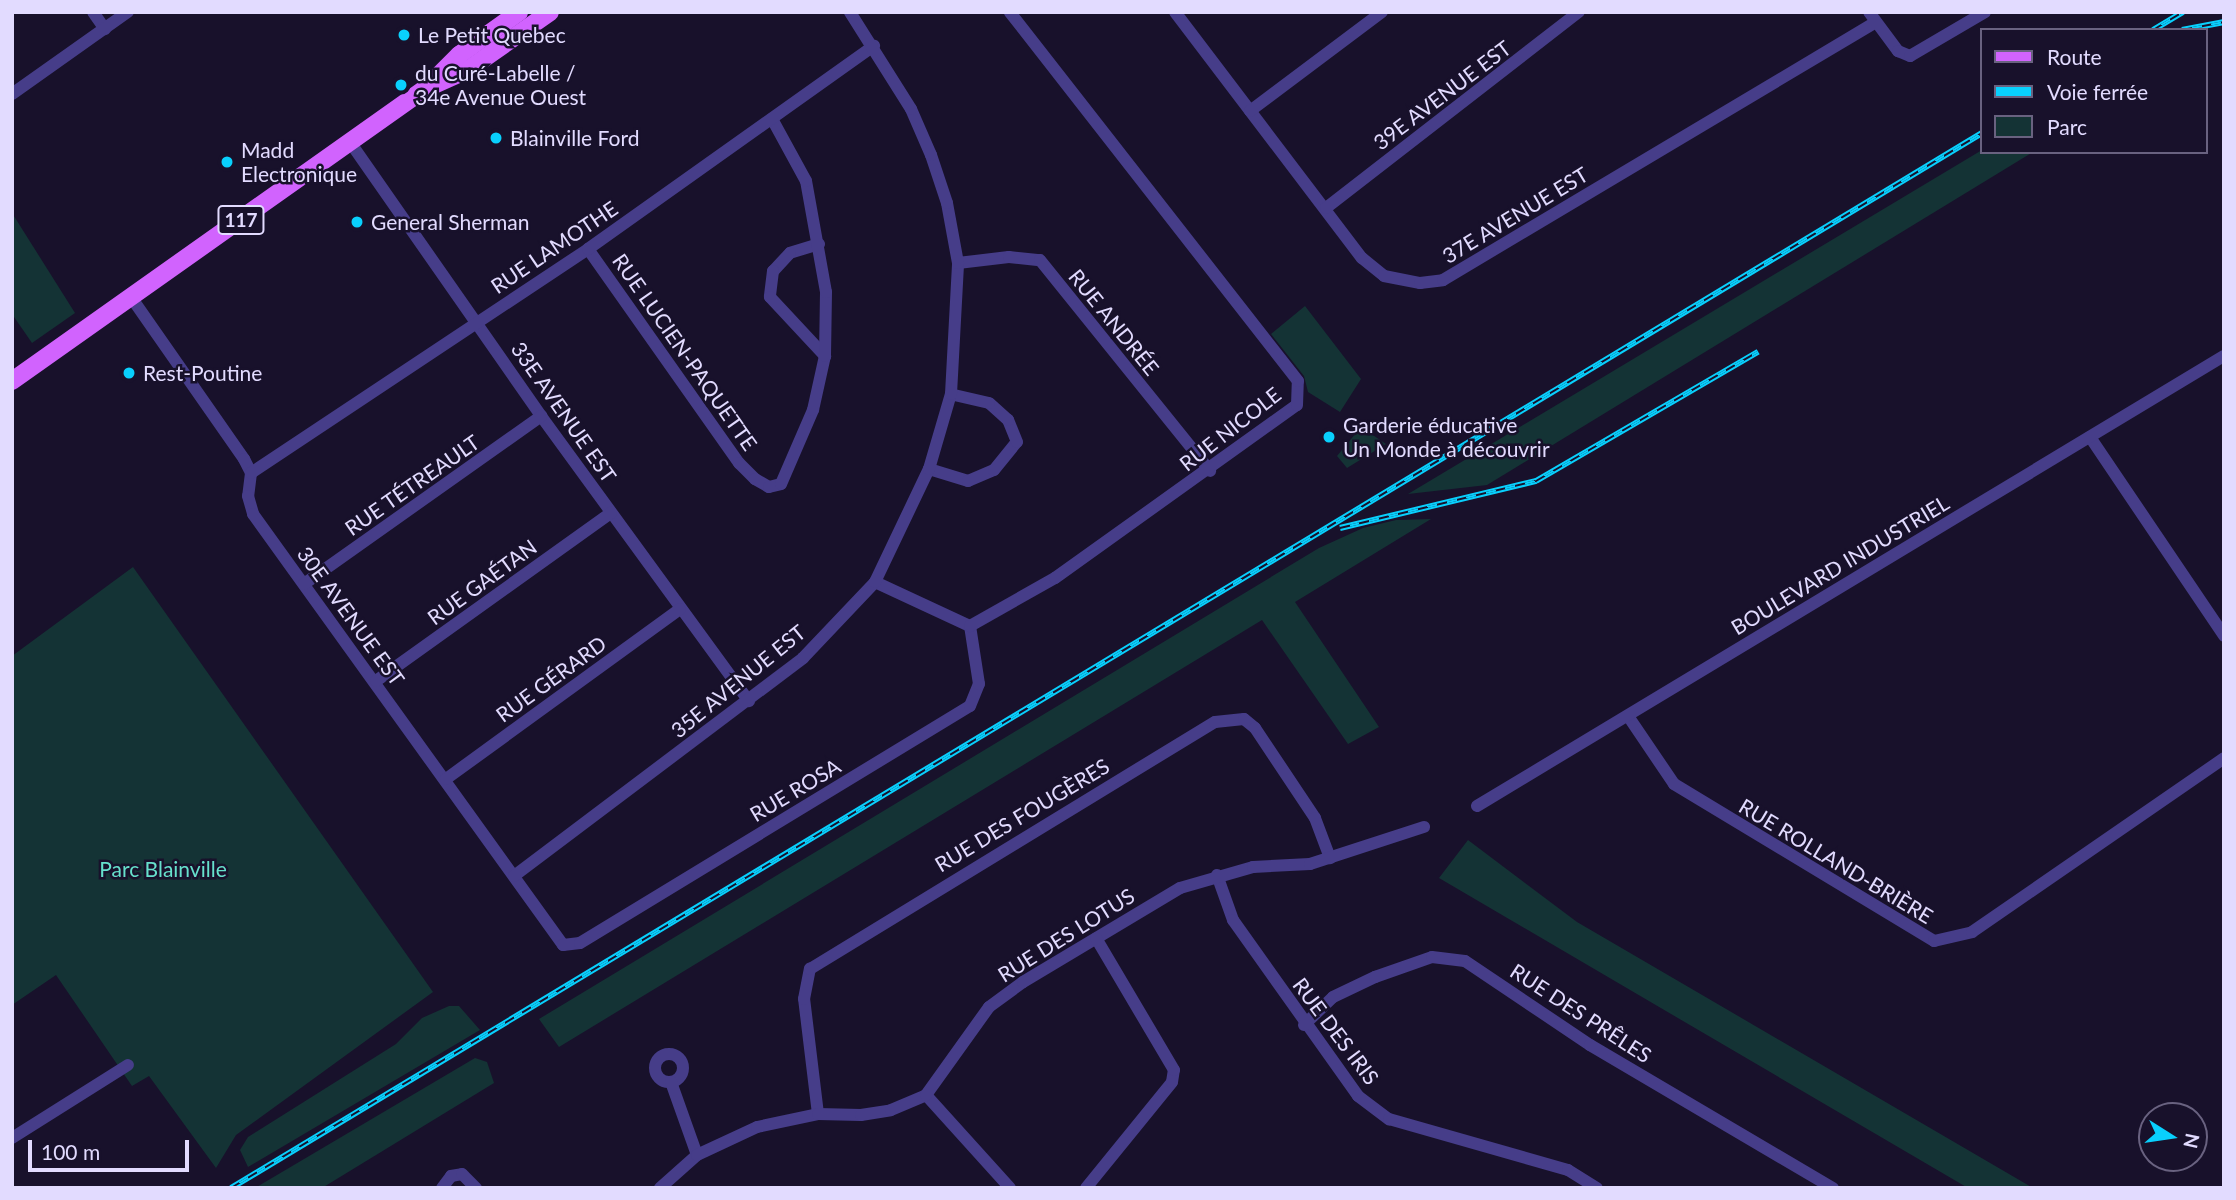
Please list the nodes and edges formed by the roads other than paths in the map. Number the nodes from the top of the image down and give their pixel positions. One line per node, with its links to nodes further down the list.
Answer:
1 (93, 12): 12 (street)
2 (128, 12): 12 (street)
3 (550, 12): 10 (main road, 117)
4 (850, 12): 13 (street, 35E AVENUE EST)
5 (1010, 12): 31 (street, RUE NICOLE)
6 (1175, 12): 15 (street, 37E AVENUE EST)
7 (1382, 12): 15 (street)
8 (1579, 12): 18 (street, 39E AVENUE EST)
9 (1985, 12): 11 (street)
10 (523, 17): 17 (main road, 117)
11 (1873, 17): 18 (street, 37E AVENUE EST)
12 (105, 29): 14 (street)
13 (874, 46): 16 (street, RUE LAMOTHE); 21 (street, 35E AVENUE EST)
14 (12, 94)
15 (1250, 111): 18 (street, 37E AVENUE EST)
16 (772, 119): 19 (street, RUE LUCIEN-PAQUETTE); 20 (street, RUE LAMOTHE)
17 (350, 142): 22 (main road, 117); 23 (street, 33E AVENUE EST)
18 (1326, 208)
19 (819, 244): 24 (street, RUE LUCIEN-PAQUETTE); 24 (street)
20 (588, 249): 23 (street, RUE LAMOTHE); 24 (street, RUE LUCIEN-PAQUETTE)
21 (958, 263): 27 (street, 35E AVENUE EST); 31 (street, RUE ANDRÉE)
22 (131, 297): 26 (main road, 117); 32 (street)
23 (478, 322): 28 (street, 33E AVENUE EST); 32 (street, RUE LAMOTHE)
24 (825, 356)
25 (2224, 356): 29 (street, BOULEVARD INDUSTRIEL)
26 (12, 381)
27 (951, 394): 30 (street, 35E AVENUE EST); 30 (street)
28 (541, 416): 33 (street, 33E AVENUE EST); 35 (street, RUE TÉTREAULT)
29 (2090, 437): 38 (street); 41 (street, BOULEVARD INDUSTRIEL)
30 (929, 468): 34 (street, 35E AVENUE EST)
31 (1210, 471): 37 (street, RUE NICOLE)
32 (251, 473): 35 (street, 30E AVENUE EST)
33 (611, 513): 36 (street, 33E AVENUE EST); 39 (street, RUE GAÉTAN)
34 (875, 582): 37 (street); 40 (street, 35E AVENUE EST)
35 (304, 584): 39 (street, 30E AVENUE EST)
36 (680, 609): 40 (street, 33E AVENUE EST); 43 (street, RUE GÉRARD)
37 (970, 626): 50 (street, RUE ROSA)
38 (2224, 636)
39 (376, 681): 43 (street, 30E AVENUE EST)
40 (749, 701): 48 (street, 35E AVENUE EST)
41 (1628, 716): 42 (street, RUE ROLLAND-BRIÈRE); 44 (street, BOULEVARD INDUSTRIEL)
42 (2224, 758)
43 (446, 779): 48 (street, 30E AVENUE EST)
44 (1477, 806)
45 (1424, 828): 46 (street, RUE DES LOTUS)
46 (1330, 858): 47 (street, RUE DES LOTUS); 55 (street, RUE DES FOUGÈRES)
47 (1217, 875): 49 (street, RUE DES LOTUS); 51 (street, RUE DES IRIS)
48 (514, 876): 50 (street, 30E AVENUE EST)
49 (1096, 938): 54 (street, RUE DES LOTUS); 62 (street)
50 (567, 946)
51 (1304, 1025): 63 (street, RUE DES IRIS); 64 (street, RUE DES PRÊLES)
52 (128, 1065): 56 (street)
53 (671, 1082): 57 (street)
54 (926, 1095): 55 (street); 61 (street)
55 (818, 1114): 57 (street)
56 (12, 1138)
57 (697, 1155): 60 (street)
58 (442, 1188): 59 (street)
59 (476, 1188)
60 (660, 1188)
61 (1010, 1188)
62 (1086, 1188)
63 (1597, 1188)
64 (1833, 1188)

